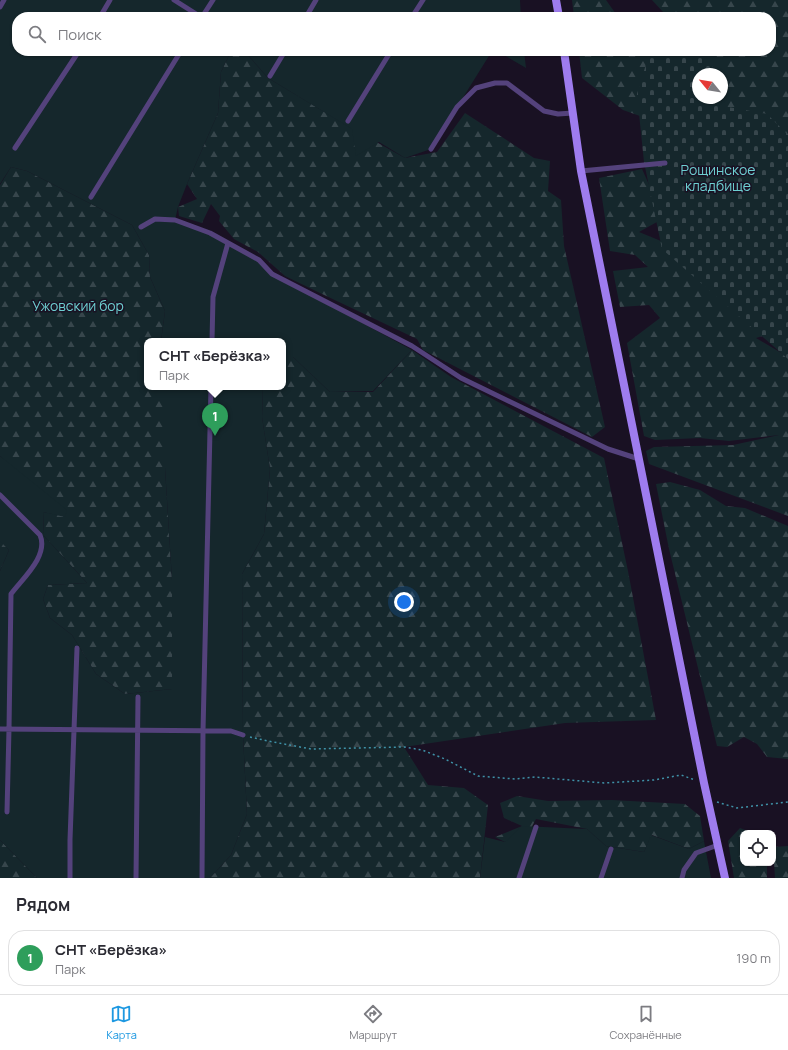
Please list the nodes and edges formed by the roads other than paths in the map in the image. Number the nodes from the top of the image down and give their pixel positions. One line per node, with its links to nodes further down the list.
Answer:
1 (4, 0): 8 (lane)
2 (110, 0): 9 (lane)
3 (174, 0): 10 (lane)
4 (213, 0): 11 (lane)
5 (316, 0): 12 (lane)
6 (423, 0): 13 (lane)
7 (556, 0): 14 (street)
8 (0, 7)
9 (103, 12)
10 (194, 12)
11 (205, 12)
12 (309, 12)
13 (415, 12)
14 (558, 12)
15 (76, 56): 23 (lane)
16 (178, 56): 27 (lane)
17 (282, 56): 20 (lane)
18 (388, 56): 22 (lane)
19 (565, 56): 21 (street)
20 (270, 76)
21 (573, 113): 24 (lane); 26 (street)
22 (348, 121)
23 (15, 148)
24 (430, 149)
25 (665, 163): 26 (lane)
26 (581, 171): 32 (street)
27 (91, 197)
28 (140, 227): 29 (lane)
29 (228, 243): 30 (lane); 32 (lane)
30 (212, 338)
31 (211, 390): 40 (lane)
32 (639, 459): 44 (street)
33 (0, 494): 37 (lane)
34 (77, 648): 38 (lane)
35 (138, 697): 39 (lane)
36 (0, 729): 37 (lane)
37 (10, 729): 38 (lane); 42 (lane)
38 (74, 730): 39 (lane); 46 (lane)
39 (138, 730): 40 (lane); 47 (lane)
40 (203, 731): 41 (lane); 48 (lane)
41 (243, 735)
42 (7, 812)
43 (536, 827): 49 (lane)
44 (718, 845): 51 (lane); 52 (street)
45 (611, 849): 50 (lane)
46 (70, 878)
47 (136, 878)
48 (202, 878)
49 (519, 878)
50 (600, 878)
51 (682, 878)
52 (725, 878)

